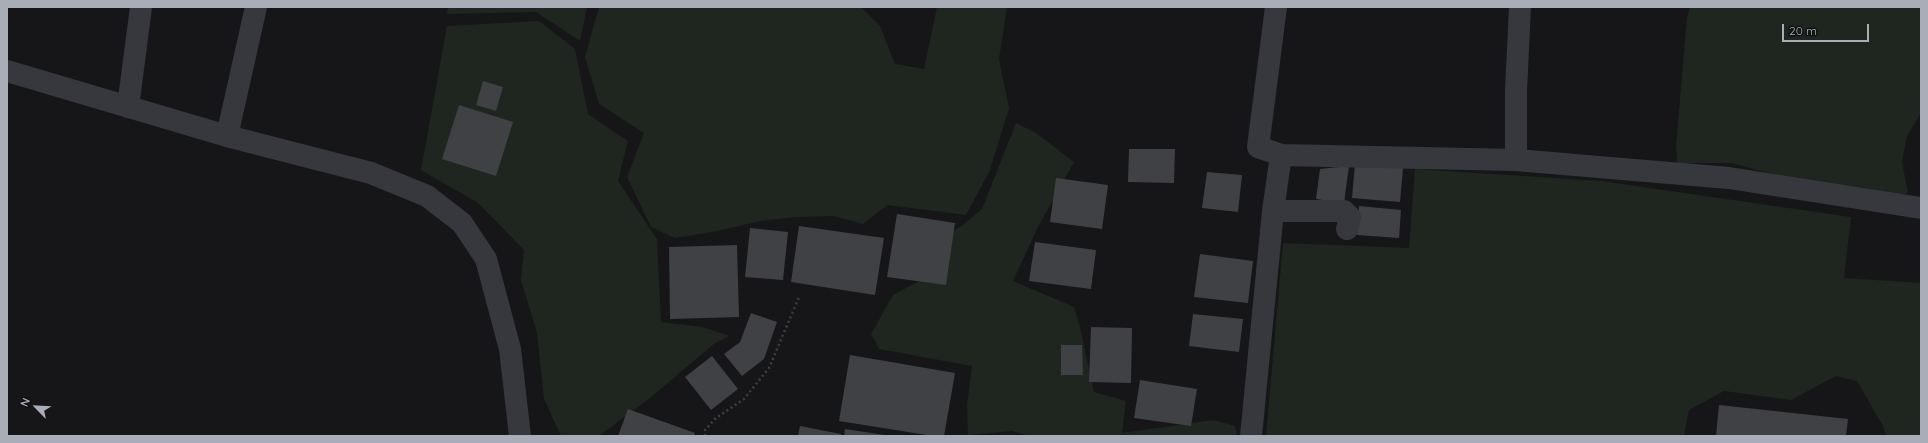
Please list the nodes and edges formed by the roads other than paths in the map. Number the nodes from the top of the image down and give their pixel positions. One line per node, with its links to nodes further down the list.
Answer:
1 (141, 7): 6 (street)
2 (256, 7): 7 (street)
3 (1276, 7): 8 (street)
4 (1520, 7): 9 (street)
5 (7, 71): 6 (street)
6 (128, 107): 7 (street)
7 (227, 136): 13 (street)
8 (1281, 155): 9 (street); 11 (street)
9 (1516, 160): 10 (street)
10 (1921, 208)
11 (1273, 211): 12 (street); 14 (street)
12 (1347, 229)
13 (520, 436)
14 (1251, 436)

